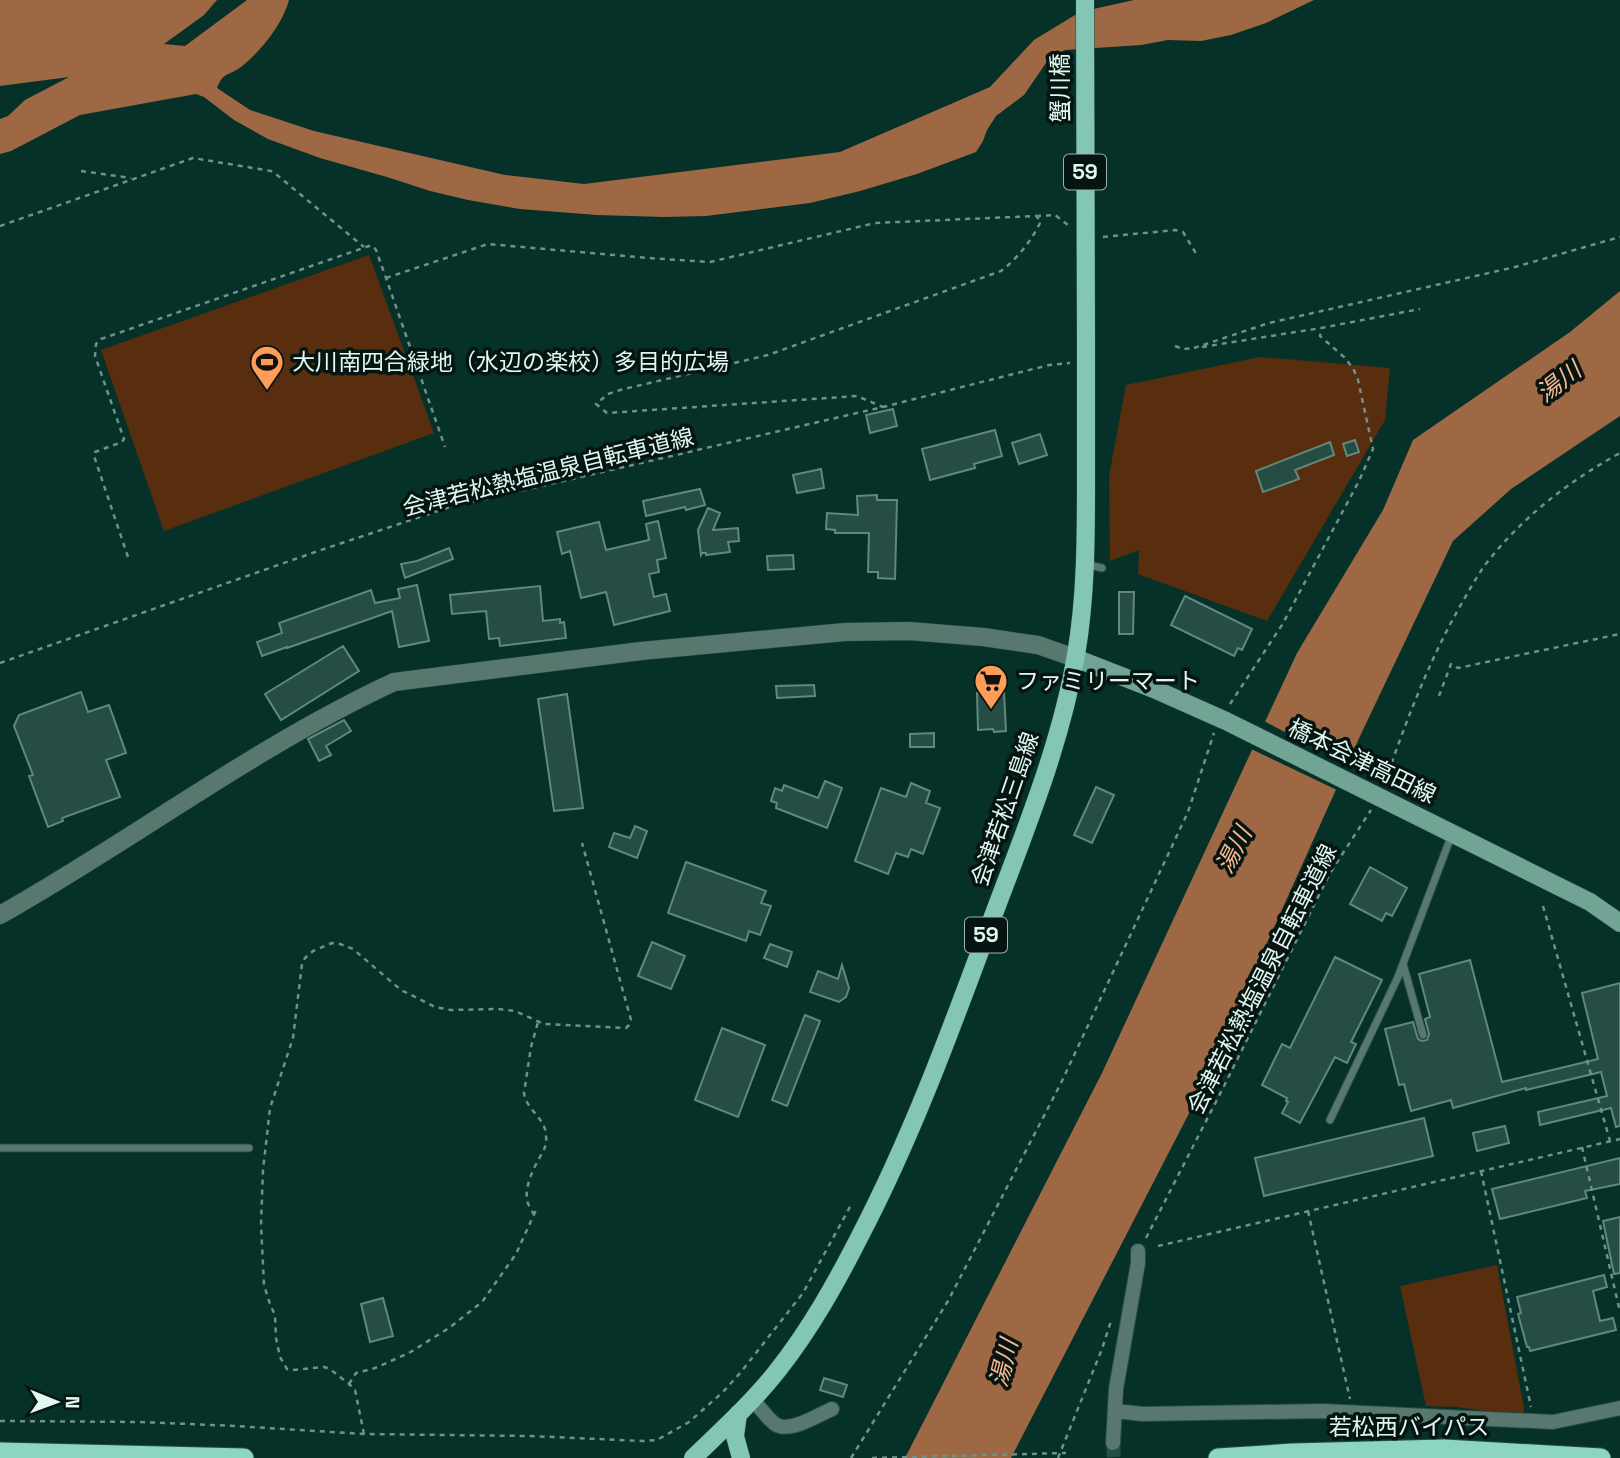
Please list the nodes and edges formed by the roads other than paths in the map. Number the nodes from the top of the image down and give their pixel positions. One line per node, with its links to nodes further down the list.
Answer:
1 (1085, 0): 2 (main road, 蟹川橋 / 59, bridge)
2 (1086, 345): 3 (main road, 会津若松三島線 / 59)
3 (1075, 658): 4 (main road, 橋本会津高田線); 5 (street); 13 (main road, 会津若松三島線 / 59)
4 (1452, 833): 6 (main road, 橋本会津高田線); 7 (lane)
5 (0, 915)
6 (1620, 923)
7 (1403, 963): 8 (lane); 9 (lane)
8 (1423, 1035)
9 (1330, 1120)
10 (0, 1148): 11 (lane)
11 (250, 1148)
12 (1138, 1251): 16 (street)
13 (752, 1399): 15 (street); 17 (main road, 会津若松三島線 / 59)
14 (1620, 1408): 16 (street)
15 (832, 1409)
16 (1115, 1411): 18 (street)
17 (738, 1414): 21 (main road, 会津若松三島線 / 59); 22 (main road)
18 (1113, 1443)
19 (0, 1451): 20 (highway)
20 (244, 1458)
21 (693, 1458)
22 (741, 1458)
23 (1218, 1458): 24 (highway, 若松西バイパス)
24 (1601, 1458)

